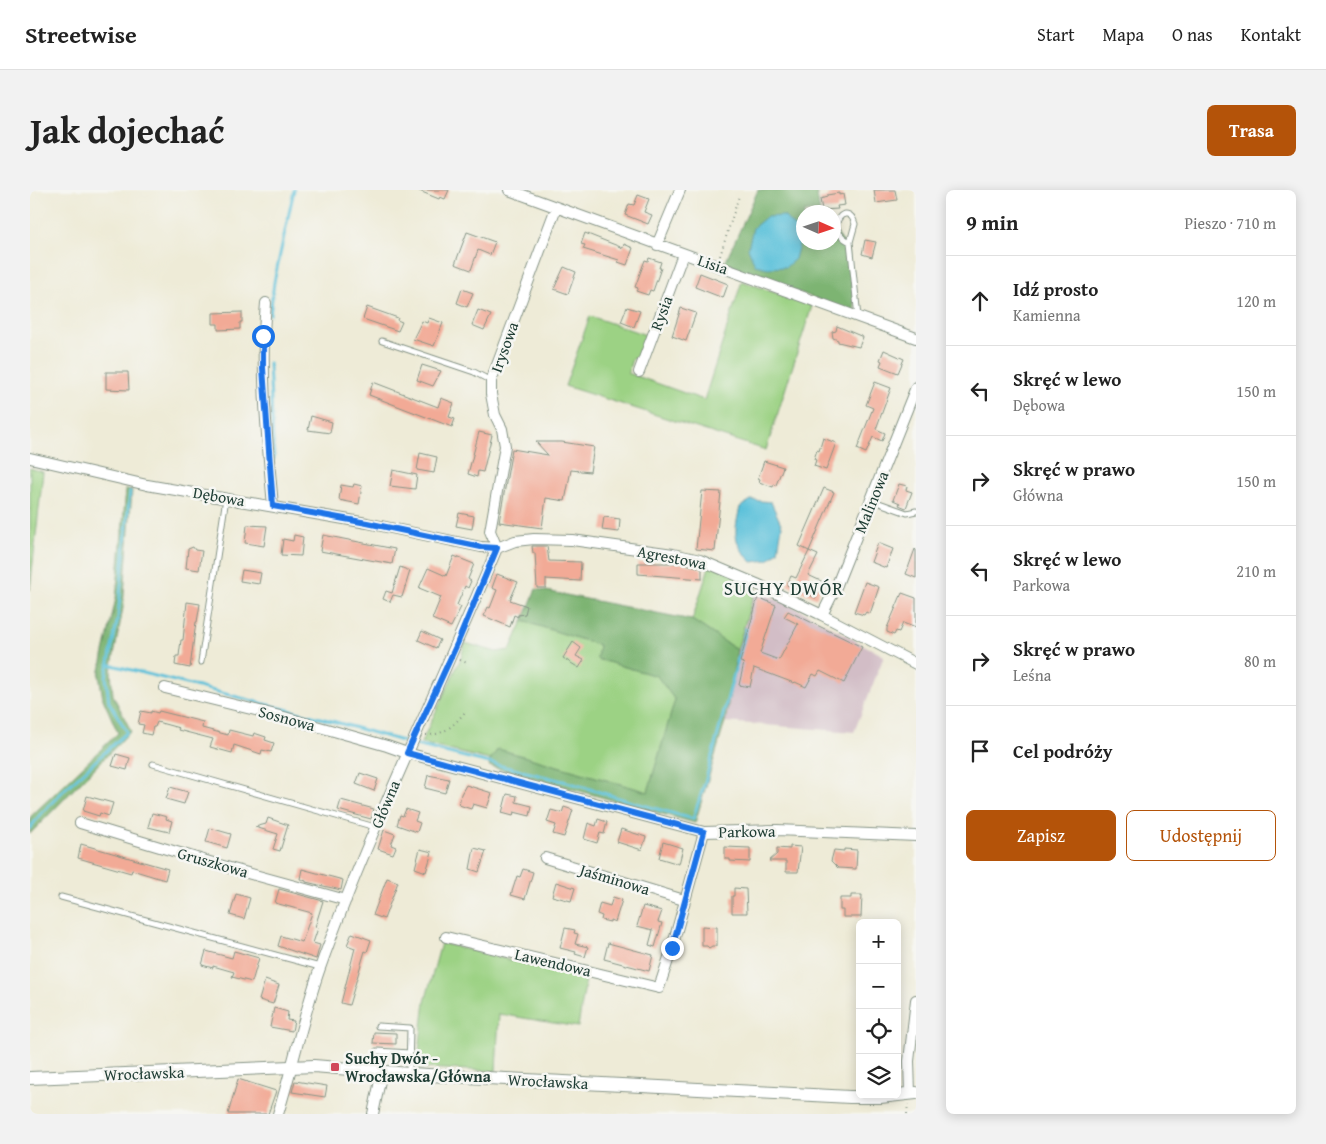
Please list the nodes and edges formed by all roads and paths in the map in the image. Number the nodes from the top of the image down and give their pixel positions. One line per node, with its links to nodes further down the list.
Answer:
1 (509, 190): 4 (street, Lisia)
2 (680, 190): 6 (street)
3 (739, 196): 8 (path)
4 (556, 208): 6 (street, Lisia); 14 (street, Irysowa)
5 (850, 242): 5 (lane); 10 (lane)
6 (658, 245): 7 (street, Lisia)
7 (683, 254): 8 (street, Lisia); 13 (street, Rysia)
8 (717, 266): 10 (street, Lisia)
9 (266, 303): 19 (street)
10 (858, 317): 11 (street, Lisia)
11 (916, 338)
12 (382, 341): 14 (lane)
13 (640, 372)
14 (491, 381): 21 (street, Irysowa)
15 (916, 387): 18 (street, Malinowa)
16 (30, 458): 17 (street, Dębowa)
17 (226, 497): 19 (street, Dębowa); 24 (lane)
18 (871, 500): 20 (lane); 22 (street, Malinowa)
19 (273, 506): 21 (street, Dębowa)
20 (916, 511)
21 (497, 548): 22 (street, Agrestowa); 30 (street, Główna)
22 (822, 615): 26 (street, Agrestowa)
23 (459, 659): 25 (path)
24 (201, 662)
25 (469, 664)
26 (916, 664)
27 (164, 688): 30 (street, Sosnowa)
28 (465, 712): 29 (path)
29 (423, 734)
30 (407, 753): 33 (street, Główna); 34 (street, Parkowa)
31 (153, 764): 33 (lane)
32 (80, 823): 38 (street, Gruszkowa)
33 (375, 828): 38 (street, Główna)
34 (704, 832): 35 (street, Parkowa); 39 (street)
35 (916, 836)
36 (545, 858): 39 (street, Jaśminowa)
37 (61, 897): 41 (lane)
38 (346, 900): 41 (street, Główna)
39 (684, 900): 40 (street, Lawendowa)
40 (446, 937)
41 (321, 967): 46 (street, Główna)
42 (916, 1000): 50 (street)
43 (378, 1026): 45 (lane)
44 (377, 1051): 45 (lane)
45 (410, 1053): 48 (lane)
46 (292, 1067): 47 (street, Wrocławska); 49 (street, Wrocławska); 51 (street, Główna)
47 (382, 1071): 48 (street, Wrocławska); 52 (street)
48 (409, 1074): 50 (street, Wrocławska)
49 (30, 1078)
50 (913, 1094)
51 (278, 1114)
52 (373, 1114)

